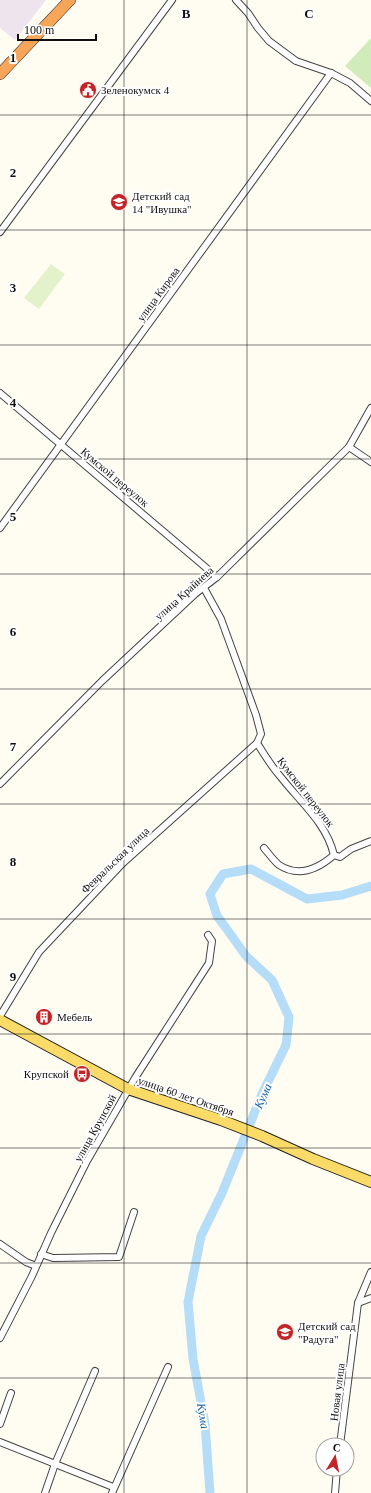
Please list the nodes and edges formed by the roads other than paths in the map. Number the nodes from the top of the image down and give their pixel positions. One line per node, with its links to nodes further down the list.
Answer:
1 (70, 0): 5 (highway)
2 (172, 0): 7 (street)
3 (236, 0): 4 (street)
4 (332, 73): 6 (street); 10 (street, улица Кирова)
5 (0, 74)
6 (371, 101)
7 (0, 232)
8 (0, 393): 10 (street, Кумской переулок)
9 (371, 408): 11 (street, улица Крайнева)
10 (61, 445): 13 (street, улица Кирова); 14 (street, Кумской переулок)
11 (349, 447): 12 (street); 14 (street, улица Крайнева)
12 (371, 462)
13 (0, 528)
14 (217, 577): 15 (street, улица Крайнева)
15 (204, 588): 16 (street, Февральская улица); 17 (street, улица Крайнева)
16 (257, 743): 20 (street, Кумской переулок); 22 (street, Февральская улица)
17 (0, 784)
18 (371, 841): 20 (street)
19 (264, 848): 20 (street)
20 (334, 855)
21 (208, 935): 24 (street, улица Крупской)
22 (0, 1016)
23 (0, 1020): 24 (main road, улица 60 лет Октября)
24 (128, 1089): 25 (main road, улица 60 лет Октября); 28 (street, улица Крупской)
25 (371, 1182)
26 (134, 1212): 28 (street)
27 (0, 1244): 29 (street)
28 (41, 1254): 29 (street, улица Крупской)
29 (36, 1266): 33 (street, улица Крупской)
30 (371, 1275): 32 (street, Новая улица)
31 (371, 1298): 32 (street)
32 (358, 1303): 38 (street, Новая улица)
33 (0, 1338)
34 (168, 1367): 42 (street)
35 (95, 1371): 40 (street)
36 (11, 1393): 37 (street)
37 (0, 1424)
38 (341, 1437)
39 (0, 1442): 40 (street)
40 (55, 1464): 42 (street); 43 (street)
41 (337, 1477): 44 (street)
42 (113, 1490)
43 (45, 1493)
44 (334, 1493)

